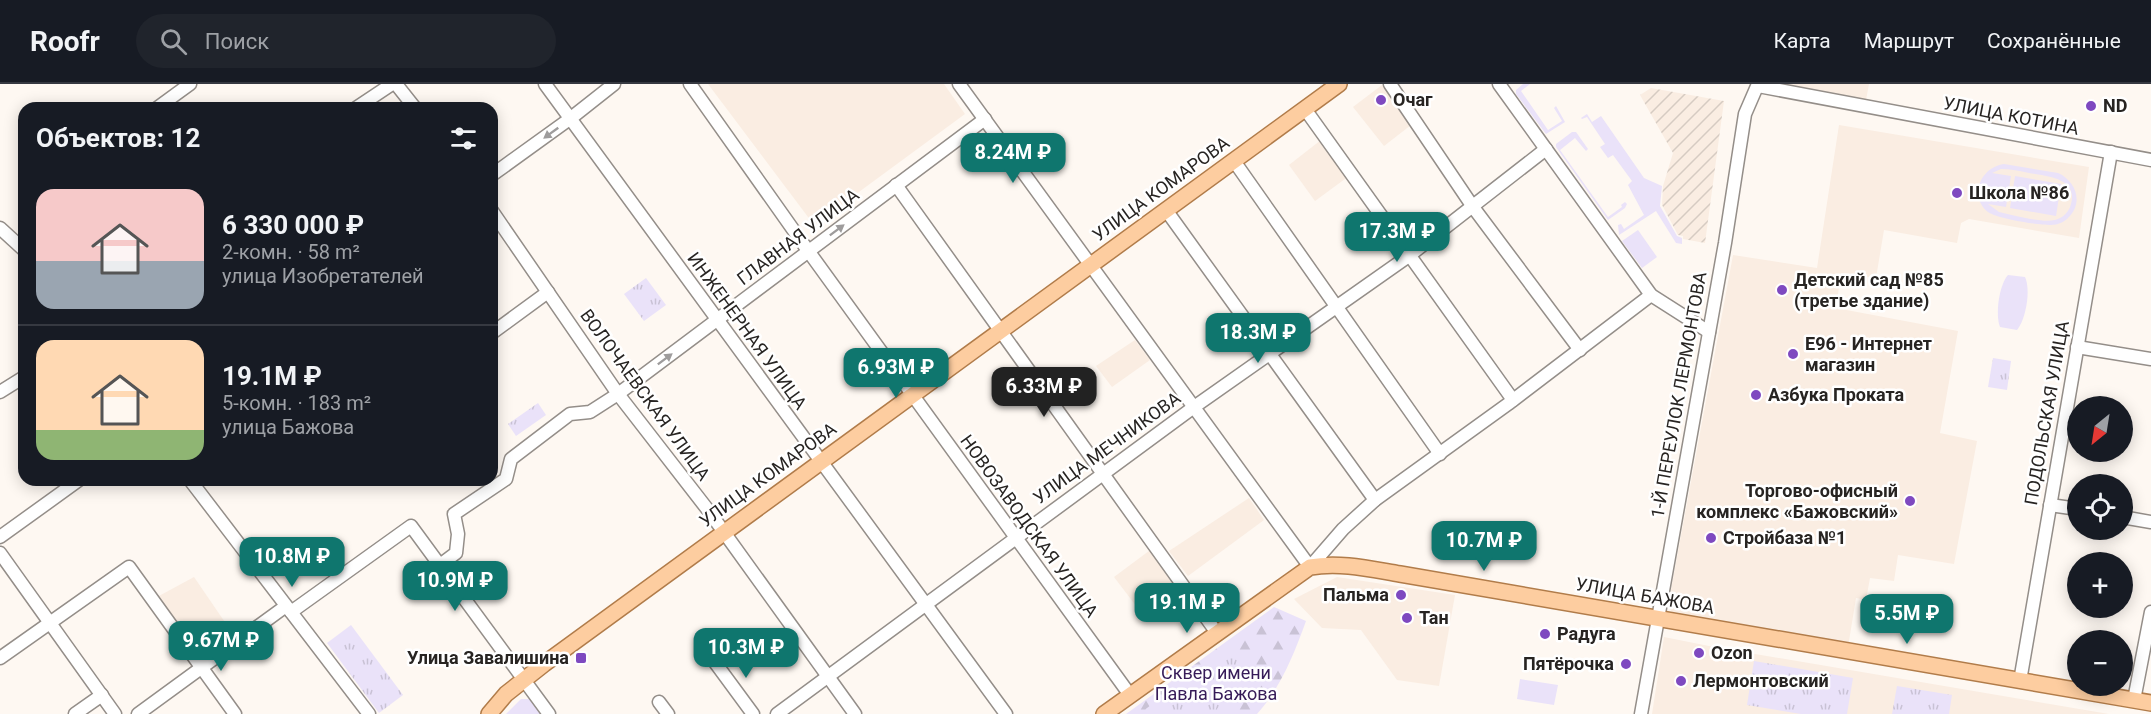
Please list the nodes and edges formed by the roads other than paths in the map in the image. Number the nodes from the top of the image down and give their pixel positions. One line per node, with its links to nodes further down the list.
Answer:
1 (190, 84): 11 (street)
2 (394, 84): 12 (street); 13 (street)
3 (545, 84): 15 (street, ИНЖЕНЕРНАЯ УЛИЦА)
4 (614, 84): 15 (street)
5 (690, 84): 28 (street, НОВОЗАВОДСКАЯ УЛИЦА)
6 (960, 84): 16 (street)
7 (1339, 84): 14 (main road, УЛИЦА КОМАРОВА)
8 (1390, 84): 23 (street)
9 (1499, 84): 17 (street)
10 (1758, 85): 18 (street, УЛИЦА КОТИНА); 37 (street, 1-Й ПЕРЕУЛОК ЛЕРМОНТОВА)
11 (165, 102)
12 (366, 102)
13 (410, 102)
14 (1305, 109): 20 (main road, УЛИЦА КОМАРОВА); 29 (street)
15 (571, 118): 21 (street, one-way to 21); 34 (street, ИНЖЕНЕРНАЯ УЛИЦА)
16 (985, 119): 22 (street, ГЛАВНАЯ УЛИЦА); 30 (street)
17 (1546, 149): 23 (street, УЛИЦА МЕЧНИКОВА); 32 (street)
18 (2111, 153): 19 (street, УЛИЦА КОТИНА); 38 (street, ПОДОЛЬСКАЯ УЛИЦА)
19 (2151, 159)
20 (1234, 161): 24 (main road, УЛИЦА КОМАРОВА); 33 (street)
21 (498, 171)
22 (897, 186): 28 (street, ГЛАВНАЯ УЛИЦА, one-way to 22); 36 (street)
23 (1473, 207): 29 (street, УЛИЦА МЕЧНИКОВА); 39 (street)
24 (1166, 210): 30 (main road, УЛИЦА КОМАРОВА); 40 (street)
25 (498, 221): 31 (street, ВОЛОЧАЕВСКАЯ УЛИЦА)
26 (0, 228): 27 (street)
27 (18, 244)
28 (808, 252): 34 (street, ГЛАВНАЯ УЛИЦА); 45 (street, НОВОЗАВОДСКАЯ УЛИЦА)
29 (1410, 255): 33 (street, УЛИЦА МЕЧНИКОВА); 46 (street)
30 (1090, 266): 36 (main road, УЛИЦА КОМАРОВА); 47 (street)
31 (548, 292): 35 (street); 44 (street, ВОЛОЧАЕВСКАЯ УЛИЦА)
32 (1651, 295): 37 (street); 39 (street)
33 (1336, 307): 40 (street, УЛИЦА МЕЧНИКОВА); 48 (street)
34 (718, 320): 44 (street, ГЛАВНАЯ УЛИЦА, one-way to 34); 49 (street, ИНЖЕНЕРНАЯ УЛИЦА)
35 (498, 329)
36 (999, 330): 45 (main road, УЛИЦА КОМАРОВА); 50 (street)
37 (1709, 332): 69 (street, 1-Й ПЕРЕУЛОК ЛЕРМОНТОВА)
38 (2077, 347): 41 (street); 56 (street, ПОДОЛЬСКАЯ УЛИЦА)
39 (1580, 350): 46 (street)
40 (1269, 354): 47 (street, УЛИЦА МЕЧНИКОВА); 55 (street)
41 (2151, 359)
42 (18, 381): 43 (street)
43 (0, 392)
44 (618, 394): 51 (street, ГЛАВНАЯ УЛИЦА); 60 (street, ВОЛОЧАЕВСКАЯ УЛИЦА)
45 (911, 394): 49 (main road, УЛИЦА КОМАРОВА); 62 (street, НОВОЗАВОДСКАЯ УЛИЦА)
46 (1513, 400): 48 (street)
47 (1194, 407): 50 (street, УЛИЦА МЕЧНИКОВА); 65 (street)
48 (1440, 454): 55 (street)
49 (820, 462): 60 (main road, УЛИЦА КОМАРОВА); 66 (street, ИНЖЕНЕРНАЯ УЛИЦА)
50 (1103, 473): 62 (street, УЛИЦА МЕЧНИКОВА); 71 (street)
51 (498, 484)
52 (71, 486): 61 (street)
53 (195, 486): 67 (street)
54 (496, 486): 64 (street, ГЛАВНАЯ УЛИЦА)
55 (1376, 500): 65 (street)
56 (2050, 505): 57 (street); 77 (street, ПОДОЛЬСКАЯ УЛИЦА)
57 (2067, 507)
58 (2133, 519): 59 (street)
59 (2151, 522)
60 (724, 532): 75 (street, ВОЛОЧАЕВСКАЯ УЛИЦА); 76 (main road, УЛИЦА КОМАРОВА)
61 (0, 537)
62 (1016, 538): 66 (street, УЛИЦА МЕЧНИКОВА); 79 (street, НОВОЗАВОДСКАЯ УЛИЦА)
63 (0, 554): 70 (street)
64 (440, 566): 67 (street); 76 (street)
65 (1310, 567): 69 (main road, УЛИЦА БАЖОВА); 71 (main road)
66 (925, 604): 75 (street, УЛИЦА МЕЧНИКОВА); 94 (street, ИНЖЕНЕРНАЯ УЛИЦА)
67 (289, 609): 74 (street); 87 (street)
68 (2151, 612): 80 (street)
69 (1658, 618): 77 (main road, УЛИЦА БАЖОВА); 96 (street, 1-Й ПЕРЕУЛОК ЛЕРМОНТОВА)
70 (50, 622): 72 (street); 74 (street); 78 (street)
71 (1217, 633): 79 (main road)
72 (0, 658)
73 (714, 661): 91 (street)
74 (201, 668): 85 (street); 86 (street)
75 (827, 676): 92 (street, УЛИЦА МЕЧНИКОВА); 93 (street, ВОЛОЧАЕВСКАЯ УЛИЦА)
76 (524, 680): 88 (main road, УЛИЦА КОМАРОВА); 89 (street)
77 (2020, 681): 80 (main road, УЛИЦА БАЖОВА)
78 (102, 695): 83 (street); 84 (street)
79 (1130, 695): 95 (main road)
80 (2134, 700): 82 (main road, УЛИЦА БАЖОВА)
81 (659, 702): 90 (street)
82 (2151, 703)
83 (75, 714)
84 (116, 714)
85 (138, 714)
86 (235, 714)
87 (369, 714)
88 (489, 714)
89 (549, 714)
90 (668, 714)
91 (753, 714)
92 (777, 714)
93 (855, 714)
94 (1006, 714)
95 (1104, 714)
96 (1641, 714)

